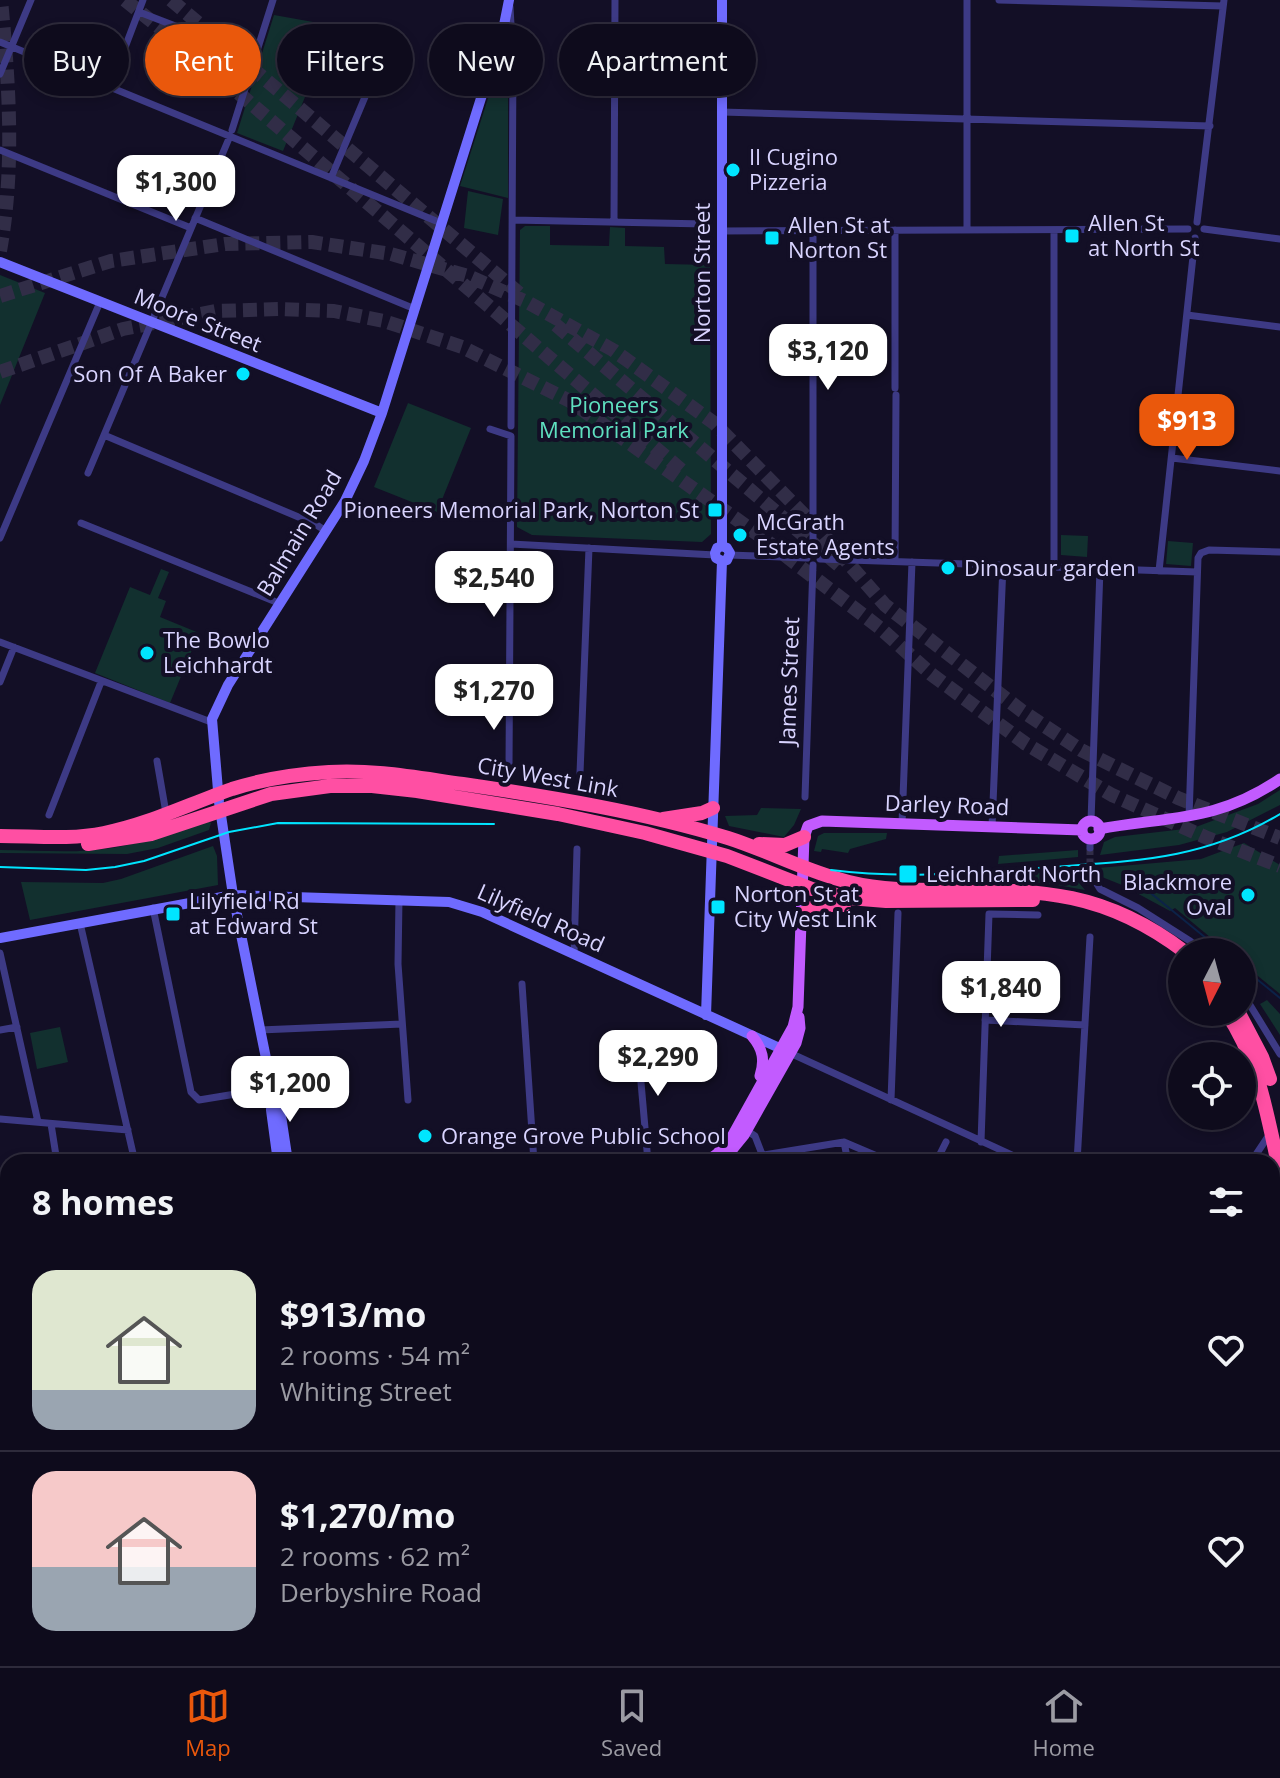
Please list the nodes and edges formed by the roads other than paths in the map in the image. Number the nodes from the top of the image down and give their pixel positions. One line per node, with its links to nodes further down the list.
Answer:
1 (31, 0): 17 (street)
2 (143, 0): 10 (street)
3 (273, 0): 15 (street)
4 (509, 0): 12 (main road, Balmain Road); 13 (street)
5 (615, 0): 33 (street)
6 (722, 0): 25 (main road, Norton Street)
7 (967, 0): 26 (street)
8 (999, 0): 9 (street)
9 (1224, 3): 27 (street)
10 (139, 12): 11 (street); 14 (street)
11 (170, 24)
12 (502, 24)
13 (511, 24)
14 (129, 38)
15 (261, 40)
16 (0, 42): 17 (street)
17 (12, 47): 18 (street); 19 (street)
18 (24, 52)
19 (0, 74)
20 (129, 94): 28 (street)
21 (243, 96): 28 (street)
22 (365, 96): 30 (street)
23 (481, 96): 35 (main road, Balmain Road)
24 (513, 96): 32 (street)
25 (722, 112): 26 (street); 43 (main road, Norton Street)
26 (967, 119): 27 (street); 41 (street)
27 (1210, 126): 34 (street)
28 (231, 133): 30 (street); 31 (street)
29 (0, 150): 37 (street)
30 (331, 178): 35 (street)
31 (195, 218): 37 (street); 49 (street)
32 (513, 220): 33 (street); 54 (street)
33 (614, 221): 36 (street)
34 (1197, 222): 38 (street); 39 (street)
35 (441, 223): 49 (main road, Balmain Road)
36 (705, 224)
37 (191, 228): 51 (street)
38 (1188, 229): 42 (street); 45 (street)
39 (1204, 229): 45 (street); 46 (street)
40 (895, 230): 41 (street); 44 (street); 69 (street)
41 (967, 230): 42 (street)
42 (1054, 230): 73 (street)
43 (722, 231): 44 (street); 66 (main road, Norton Street)
44 (813, 232): 67 (street)
45 (1195, 238): 50 (street)
46 (1280, 239)
47 (0, 262): 48 (main road, Moore Street)
48 (100, 302): 51 (main road, Moore Street); 62 (street)
49 (415, 309): 53 (main road, Balmain Road)
50 (1187, 315): 52 (street); 57 (street)
51 (151, 323): 53 (main road, Moore Street); 56 (street)
52 (1280, 327)
53 (382, 413): 61 (main road, Balmain Road)
54 (511, 426)
55 (490, 429): 63 (street)
56 (104, 435): 59 (street); 61 (street)
57 (1172, 458): 58 (street); 75 (street)
58 (1280, 471)
59 (88, 473)
60 (81, 523): 77 (street)
61 (326, 531): 77 (main road, Balmain Road)
62 (0, 538)
63 (511, 544): 64 (street); 84 (street)
64 (589, 548): 66 (street); 85 (street)
65 (1280, 552): 76 (street)
66 (722, 554): 67 (street); 89 (main road, Norton Street)
67 (810, 555): 68 (street); 71 (street)
68 (820, 559): 69 (street); 71 (street)
69 (895, 561): 70 (street)
70 (912, 562): 72 (street); 94 (street)
71 (813, 565): 87 (street, James Street)
72 (1003, 565): 73 (street); 95 (street)
73 (1054, 567): 74 (street)
74 (1100, 569): 75 (street); 97 (street)
75 (1159, 571): 76 (street)
76 (1197, 572): 92 (street)
77 (281, 604): 82 (main road, Balmain Road)
78 (0, 642): 79 (street)
79 (14, 647): 80 (street); 81 (street)
80 (0, 682)
81 (101, 682): 82 (street); 90 (street)
82 (211, 722): 88 (main road)
83 (157, 761): 91 (street)
84 (509, 768)
85 (580, 773)
86 (1280, 779): 92 (main road, Darley Road)
87 (805, 797)
88 (220, 808): 91 (highway, City West Link); 93 (highway, City West Link); 100 (highway, City West Link); 103 (highway, City West Link); 107 (main road)
89 (713, 808): 93 (highway); 98 (main road, Norton Street)
90 (49, 815)
91 (166, 815): 99 (highway, City West Link)
92 (1189, 817): 97 (main road, Darley Road)
93 (657, 820): 98 (highway, City West Link)
94 (902, 824): 95 (main road, Darley Road); 96 (main road, Darley Road)
95 (992, 827): 97 (main road, Darley Road)
96 (807, 830): 101 (highway); 104 (main road)
97 (1090, 833)
98 (713, 835): 101 (highway, City West Link); 103 (main road, Norton Street)
99 (0, 836)
100 (0, 844)
101 (747, 845): 104 (highway, City West Link)
102 (577, 849): 121 (street)
103 (712, 852): 106 (highway, City West Link); 124 (main road, Norton Street)
104 (803, 867): 106 (main road); 118 (highway, City West Link)
105 (1090, 873): 117 (street)
106 (802, 886): 109 (highway, City West Link); 112 (main road)
107 (233, 895): 108 (main road, Lilyfield Road); 110 (main road, Lilyfield Road); 132 (main road)
108 (399, 899): 121 (main road, Lilyfield Road); 126 (street)
109 (867, 899): 112 (highway); 119 (highway)
110 (153, 908): 114 (main road, Lilyfield Road); 137 (street)
111 (898, 913): 140 (street)
112 (801, 915): 135 (main road)
113 (1038, 915): 125 (street)
114 (80, 923): 116 (main road, Lilyfield Road); 146 (street)
115 (1090, 937): 127 (street)
116 (0, 938)
117 (1185, 938)
118 (1168, 940)
119 (1168, 952)
120 (0, 953): 130 (street)
121 (574, 954): 124 (main road, Lilyfield Road)
122 (522, 984): 154 (street)
123 (1256, 1012): 136 (street)
124 (706, 1015): 133 (main road, Lilyfield Road)
125 (985, 1020): 127 (street); 149 (street)
126 (402, 1024): 132 (street); 139 (street)
127 (1085, 1025): 164 (street)
128 (1234, 1026): 144 (highway)
129 (1245, 1026): 144 (highway)
130 (17, 1027): 131 (street); 142 (street)
131 (0, 1030)
132 (260, 1030): 137 (main road)
133 (752, 1036): 135 (main road, Lilyfield Road); 138 (main road)
134 (637, 1037): 155 (street)
135 (786, 1051): 138 (main road); 140 (street, Lilyfield Road); 145 (main road)
136 (1280, 1054)
137 (272, 1088): 152 (main road); 153 (main road)
138 (757, 1089): 145 (main road)
139 (408, 1100)
140 (891, 1100): 149 (street, Lilyfield Road)
141 (0, 1119): 142 (street)
142 (38, 1122): 143 (street)
143 (51, 1124): 146 (street); 150 (street)
144 (1274, 1124): 165 (street); 166 (highway)
145 (742, 1128): 156 (main road); 157 (main road); 158 (street)
146 (128, 1130): 151 (street)
147 (844, 1142): 159 (street); 160 (street); 161 (street)
148 (946, 1142): 162 (street)
149 (981, 1142): 163 (street, Lilyfield Road)
150 (56, 1154)
151 (133, 1154)
152 (277, 1154)
153 (287, 1154)
154 (533, 1154)
155 (647, 1154)
156 (715, 1154)
157 (731, 1154)
158 (762, 1154)
159 (788, 1154)
160 (846, 1154)
161 (872, 1154)
162 (940, 1154)
163 (1009, 1154)
164 (1077, 1154)
165 (1256, 1154)
166 (1278, 1154)

